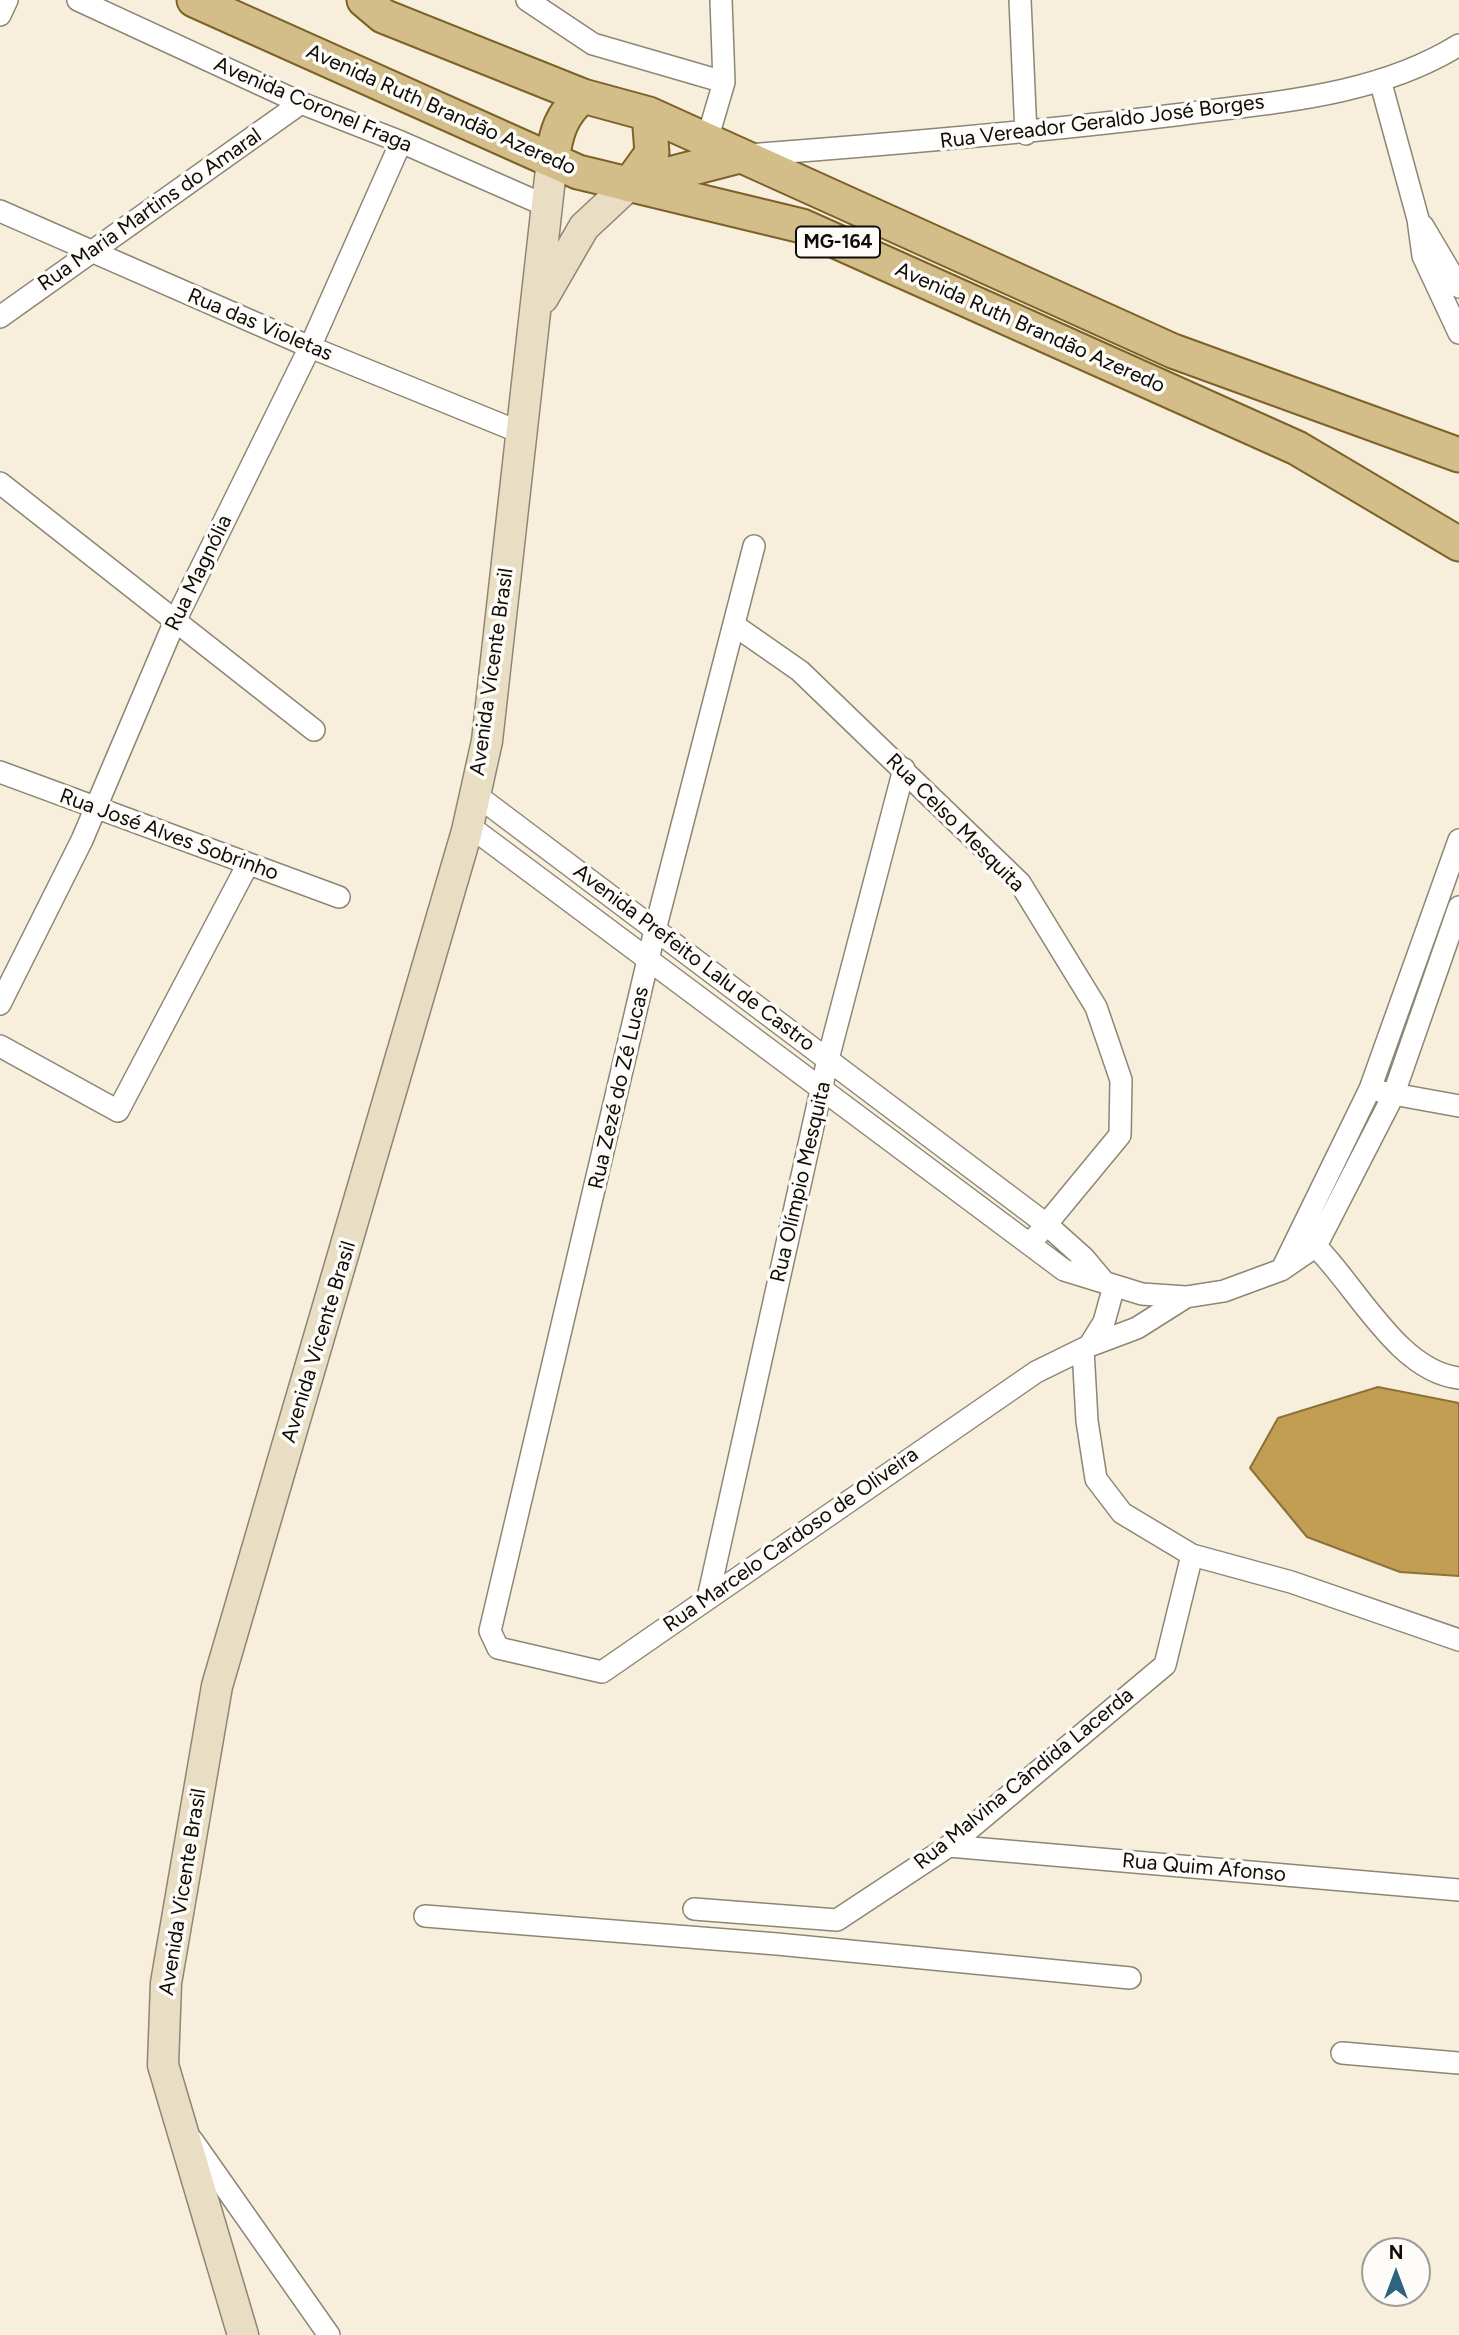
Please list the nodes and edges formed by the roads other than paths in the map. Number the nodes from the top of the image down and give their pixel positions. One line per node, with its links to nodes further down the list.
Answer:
1 (7, 0): 8 (street)
2 (78, 0): 13 (street, Avenida Coronel Fraga)
3 (194, 0): 19 (main road, Avenida Ruth Brandão Azeredo / MG-164)
4 (364, 0): 12 (main road, Avenida Ruth Brandão Azeredo / MG-164)
5 (527, 0): 11 (street)
6 (720, 0): 11 (street)
7 (1020, 0): 15 (street)
8 (0, 15)
9 (1458, 44): 10 (street, Rua Vereador Geraldo José Borges)
10 (1380, 80): 15 (street, Rua Vereador Geraldo José Borges); 23 (street)
11 (724, 82): 16 (street)
12 (583, 96): 14 (main road, Avenida Ruth Brandão Azeredo / MG-164); 19 (main road)
13 (301, 103): 17 (street, Avenida Coronel Fraga); 24 (street, Rua Maria Martins do Amaral)
14 (649, 114): 16 (main road, Avenida Ruth Brandão Azeredo / MG-164); 20 (main road)
15 (1027, 134): 18 (street, Rua Vereador Geraldo José Borges)
16 (707, 140): 18 (main road, Avenida Ruth Brandão Azeredo / MG-164)
17 (401, 142): 21 (street, Avenida Coronel Fraga); 29 (street, Rua Magnólia)
18 (739, 156): 20 (main road); 31 (main road, Avenida Ruth Brandão Azeredo / MG-164)
19 (552, 160): 20 (main road, Avenida Ruth Brandão Azeredo / MG-164); 21 (street, Avenida Vicente Brasil)
20 (629, 185): 26 (street, Avenida Vicente Brasil); 33 (main road, Avenida Ruth Brandão Azeredo / MG-164)
21 (549, 207): 26 (street, Avenida Vicente Brasil)
22 (0, 211): 24 (street, Rua das Violetas)
23 (1418, 219): 25 (street); 28 (street)
24 (91, 251): 27 (street, Rua Maria Martins do Amaral); 29 (street, Rua das Violetas)
25 (1459, 287)
26 (537, 307): 30 (street, Avenida Vicente Brasil)
27 (0, 317)
28 (1459, 332)
29 (310, 347): 30 (street, Rua das Violetas); 35 (street, Rua Magnólia)
30 (522, 433): 40 (street, Avenida Vicente Brasil)
31 (1459, 455)
32 (0, 484): 35 (street)
33 (1459, 544)
34 (754, 546): 36 (street, Rua Zezé do Zé Lucas)
35 (175, 621): 37 (street); 41 (street, Rua Magnólia)
36 (734, 625): 38 (street, Rua Celso Mesquita); 47 (street, Rua Zezé do Zé Lucas)
37 (314, 730)
38 (904, 769): 51 (street, Rua Olímpio Mesquita); 56 (street, Rua Celso Mesquita)
39 (0, 772): 41 (street, Rua José Alves Sobrinho)
40 (475, 794): 42 (street, Avenida Vicente Brasil); 47 (street, Avenida Prefeito Lalu de Castro)
41 (94, 808): 44 (street, Rua José Alves Sobrinho); 49 (street, Rua Magnólia)
42 (468, 825): 48 (street, Avenida Prefeito Lalu de Castro); 76 (street, Avenida Vicente Brasil)
43 (1459, 840): 46 (street, Avenida Prefeito Lalu de Castro)
44 (248, 864): 45 (street, Rua José Alves Sobrinho); 50 (street)
45 (339, 897)
46 (1453, 902): 53 (street, Avenida Prefeito Lalu de Castro); 54 (street, Avenida Prefeito Lalu de Castro)
47 (655, 930): 48 (street, Rua Zezé do Zé Lucas); 51 (street, Avenida Prefeito Lalu de Castro)
48 (648, 959): 52 (street, Avenida Prefeito Lalu de Castro); 65 (street, Rua Zezé do Zé Lucas)
49 (0, 1004)
50 (0, 1046)
51 (828, 1059): 52 (street, Rua Olímpio Mesquita); 56 (street, Avenida Prefeito Lalu de Castro)
52 (822, 1088): 58 (street, Avenida Prefeito Lalu de Castro); 64 (street, Rua Olímpio Mesquita)
53 (1370, 1088): 54 (street); 57 (street, Avenida Prefeito Lalu de Castro)
54 (1393, 1096): 55 (street); 57 (street, Avenida Prefeito Lalu de Castro)
55 (1459, 1106)
56 (1046, 1224): 58 (street, Rua Celso Mesquita); 59 (street, Avenida Prefeito Lalu de Castro)
57 (1309, 1239): 60 (street, Avenida Prefeito Lalu de Castro); 62 (street)
58 (1030, 1244): 59 (street, Avenida Prefeito Lalu de Castro)
59 (1109, 1285): 60 (street, Avenida Prefeito Lalu de Castro); 61 (street)
60 (1186, 1297): 61 (street, Rua Marcelo Cardoso de Oliveira)
61 (1086, 1348): 63 (street); 64 (street, Rua Marcelo Cardoso de Oliveira)
62 (1459, 1378)
63 (1192, 1555): 66 (street); 67 (street, Rua Malvina Cândida Lacerda)
64 (708, 1598): 65 (street, Rua Marcelo Cardoso de Oliveira)
65 (490, 1631)
66 (1459, 1640)
67 (949, 1846): 68 (street, Rua Quim Afonso); 71 (street, Rua Malvina Cândida Lacerda)
68 (1459, 1890)
69 (694, 1909): 71 (street)
70 (425, 1916): 72 (street)
71 (837, 1920): 72 (street)
72 (833, 1949): 73 (street)
73 (1130, 1978)
74 (1342, 2053): 75 (street)
75 (1459, 2063)
76 (183, 2127): 77 (street); 78 (street, Avenida Vicente Brasil)
77 (243, 2335)
78 (329, 2335)

